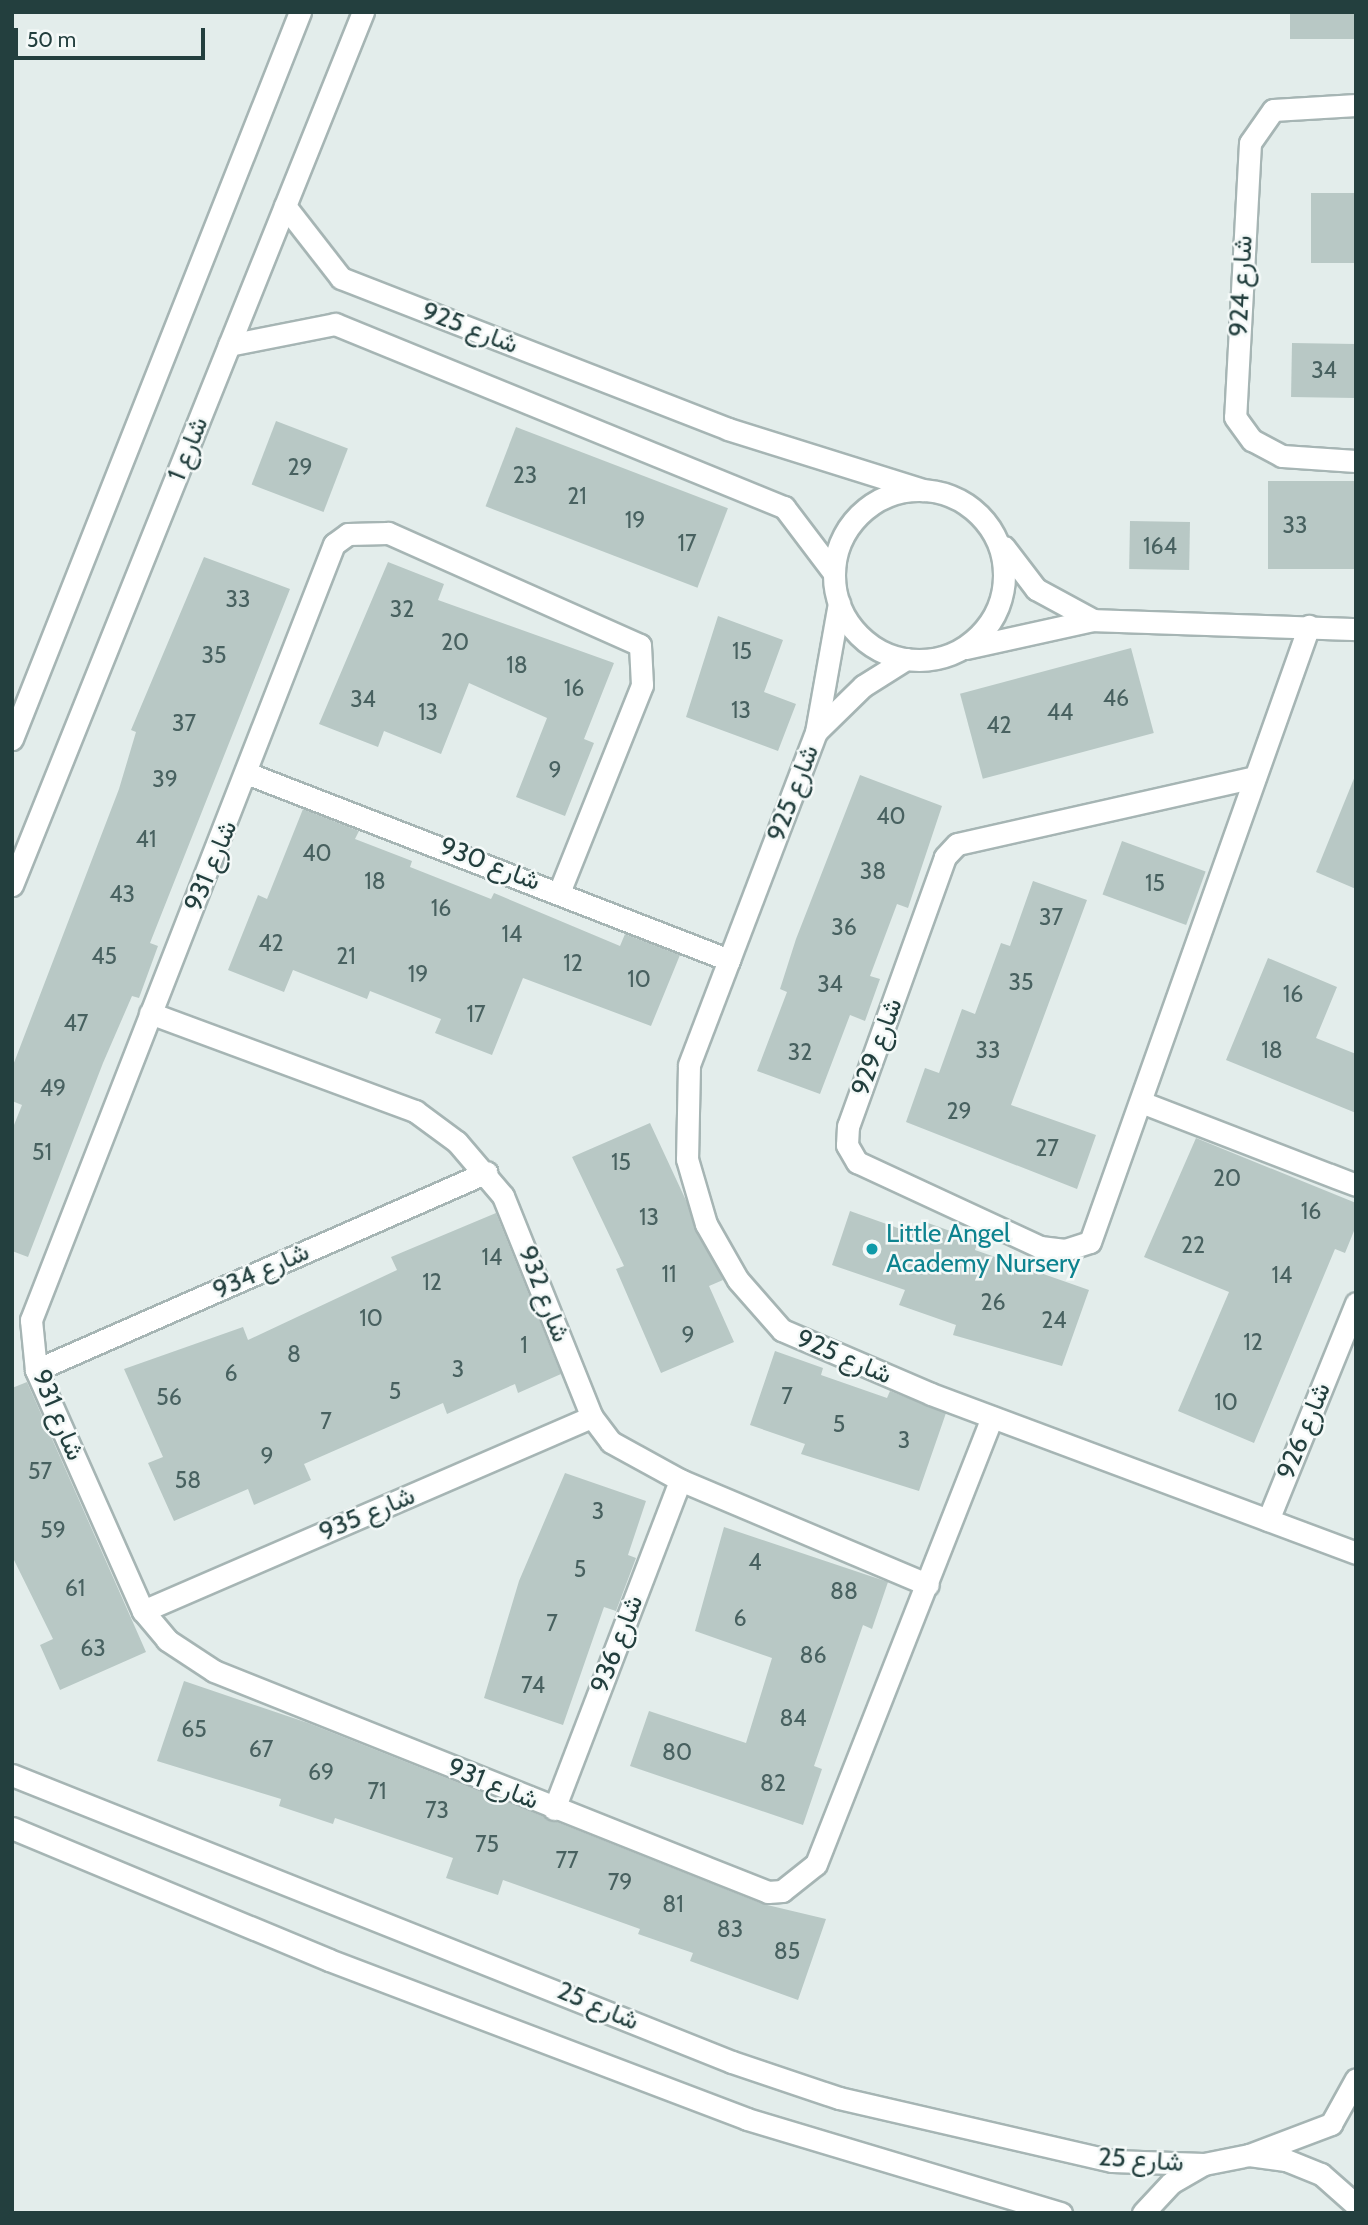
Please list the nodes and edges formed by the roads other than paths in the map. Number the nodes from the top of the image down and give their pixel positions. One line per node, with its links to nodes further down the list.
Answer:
1 (300, 12): 17 (street)
2 (363, 12): 4 (street, شارع 1)
3 (1356, 105): 6 (street, شارع 924)
4 (285, 206): 5 (street, شارع 1); 7 (street, شارع 925)
5 (229, 345): 9 (street, شارع 925); 20 (street, شارع 1)
6 (1356, 461)
7 (923, 490): 8 (street); 9 (street)
8 (992, 529): 11 (street); 14 (street)
9 (834, 573): 10 (street)
10 (839, 603): 15 (street); 16 (street, شارع 925)
11 (1093, 620): 12 (street); 14 (street)
12 (1309, 626): 13 (street); 19 (street, شارع 929)
13 (1356, 629)
14 (962, 648): 15 (street)
15 (906, 659): 16 (street, شارع 925)
16 (817, 732): 22 (street, شارع 925)
17 (12, 739)
18 (249, 774): 21 (street, شارع 930); 21 (street, شارع 931); 23 (street, شارع 931)
19 (1255, 777): 24 (street, شارع 929); 24 (street, شارع 929)
20 (12, 885)
21 (560, 890): 22 (street, شارع 930)
22 (729, 960): 31 (street, شارع 925)
23 (150, 1013): 25 (street, شارع 932); 29 (street, شارع 931)
24 (1141, 1102): 26 (street)
25 (486, 1172): 29 (street, شارع 934); 30 (street, شارع 932)
26 (1356, 1185)
27 (1356, 1303): 28 (street, شارع 926)
28 (1350, 1338): 33 (street, شارع 926)
29 (36, 1370): 36 (street, شارع 931)
30 (592, 1417): 32 (street, شارع 932); 36 (street, شارع 935)
31 (992, 1417): 33 (street, شارع 925); 35 (street, شارع 931)
32 (680, 1480): 35 (street, شارع 932); 38 (street, شارع 936)
33 (1268, 1520): 34 (street, شارع 925)
34 (1356, 1553)
35 (928, 1585): 38 (street, شارع 931)
36 (143, 1611): 38 (street, شارع 931)
37 (12, 1775): 42 (street, شارع 25)
38 (554, 1809)
39 (12, 1828): 44 (street, شارع 25)
40 (1356, 2079): 41 (street)
41 (1249, 2155): 42 (street); 43 (street)
42 (1204, 2164): 45 (street)
43 (1356, 2205)
44 (1061, 2213)
45 (1143, 2213)

